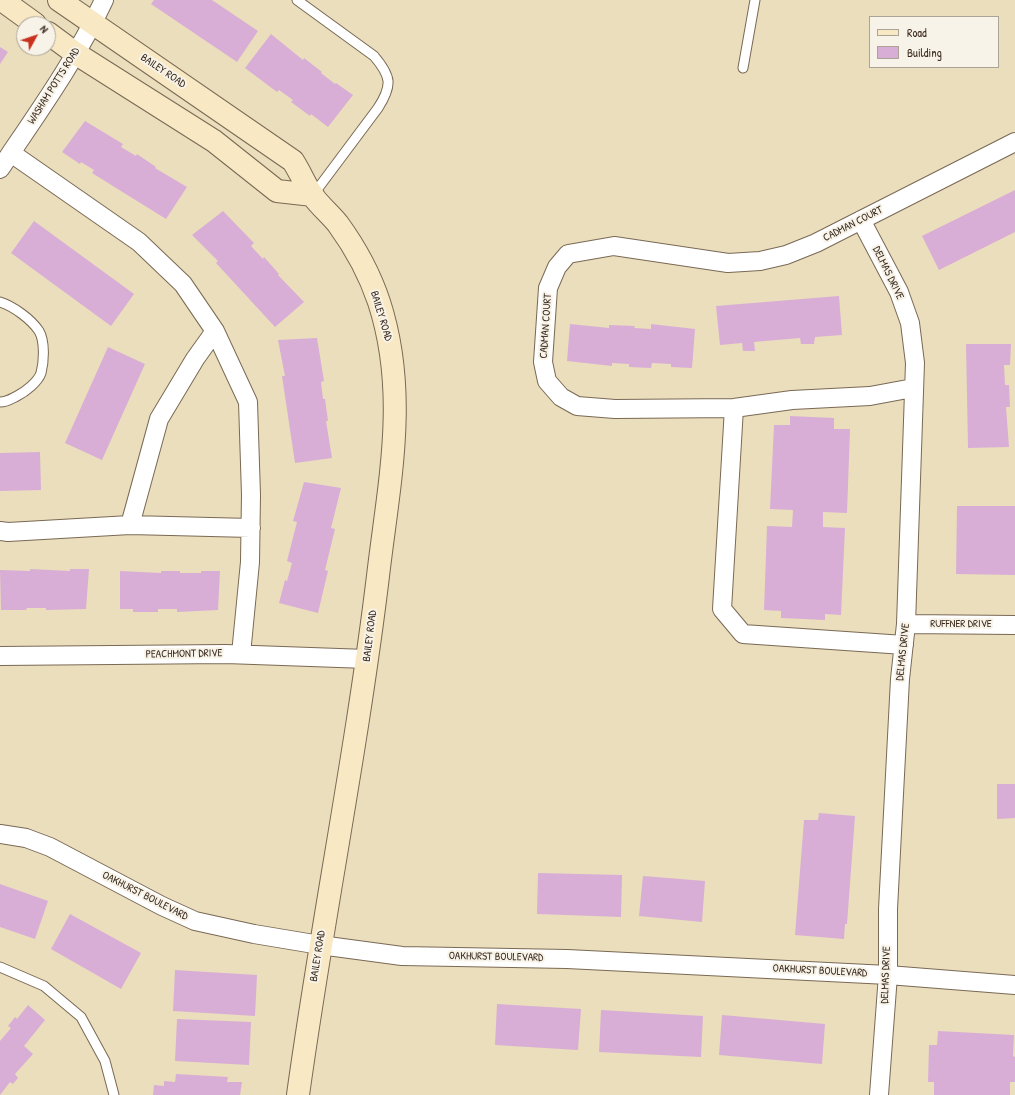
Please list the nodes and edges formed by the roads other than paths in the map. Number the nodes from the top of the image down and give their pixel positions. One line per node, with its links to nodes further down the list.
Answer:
1 (2, 0): 6 (street)
2 (59, 0): 7 (street, BAILEY ROAD)
3 (104, 0): 7 (street, WASHAM POTTS ROAD)
4 (297, 0): 14 (lane)
5 (755, 0): 10 (lane)
6 (24, 16)
7 (93, 24): 9 (street, WASHAM POTTS ROAD); 14 (street, BAILEY ROAD)
8 (56, 39): 9 (street)
9 (75, 53): 12 (street, WASHAM POTTS ROAD); 14 (street)
10 (743, 68)
11 (1015, 142): 15 (street, CADMAN COURT)
12 (10, 153): 13 (street, WASHAM POTTS ROAD); 17 (street)
13 (0, 169)
14 (313, 195): 29 (street, BAILEY ROAD)
15 (861, 220): 18 (street, DELMAS DRIVE); 20 (street, CADMAN COURT)
16 (0, 302): 19 (lane)
17 (215, 331): 21 (street); 22 (street)
18 (913, 388): 20 (street, CADMAN COURT); 24 (street, DELMAS DRIVE)
19 (0, 402)
20 (734, 408): 26 (street)
21 (130, 525): 22 (street); 23 (street)
22 (251, 528): 27 (street)
23 (0, 531)
24 (906, 624): 25 (street, RUFFNER DRIVE); 26 (street, DELMAS DRIVE)
25 (1015, 624)
26 (904, 645): 33 (street, DELMAS DRIVE)
27 (241, 654): 28 (street, PEACHMONT DRIVE); 29 (street, PEACHMONT DRIVE)
28 (0, 656)
29 (368, 659): 31 (street, BAILEY ROAD)
30 (0, 834): 31 (street, OAKHURST BOULEVARD)
31 (320, 945): 33 (street, OAKHURST BOULEVARD); 36 (street, BAILEY ROAD)
32 (0, 967): 35 (lane)
33 (888, 974): 34 (street, OAKHURST BOULEVARD); 37 (street, DELMAS DRIVE)
34 (1015, 984)
35 (114, 1095)
36 (298, 1095)
37 (879, 1095)

